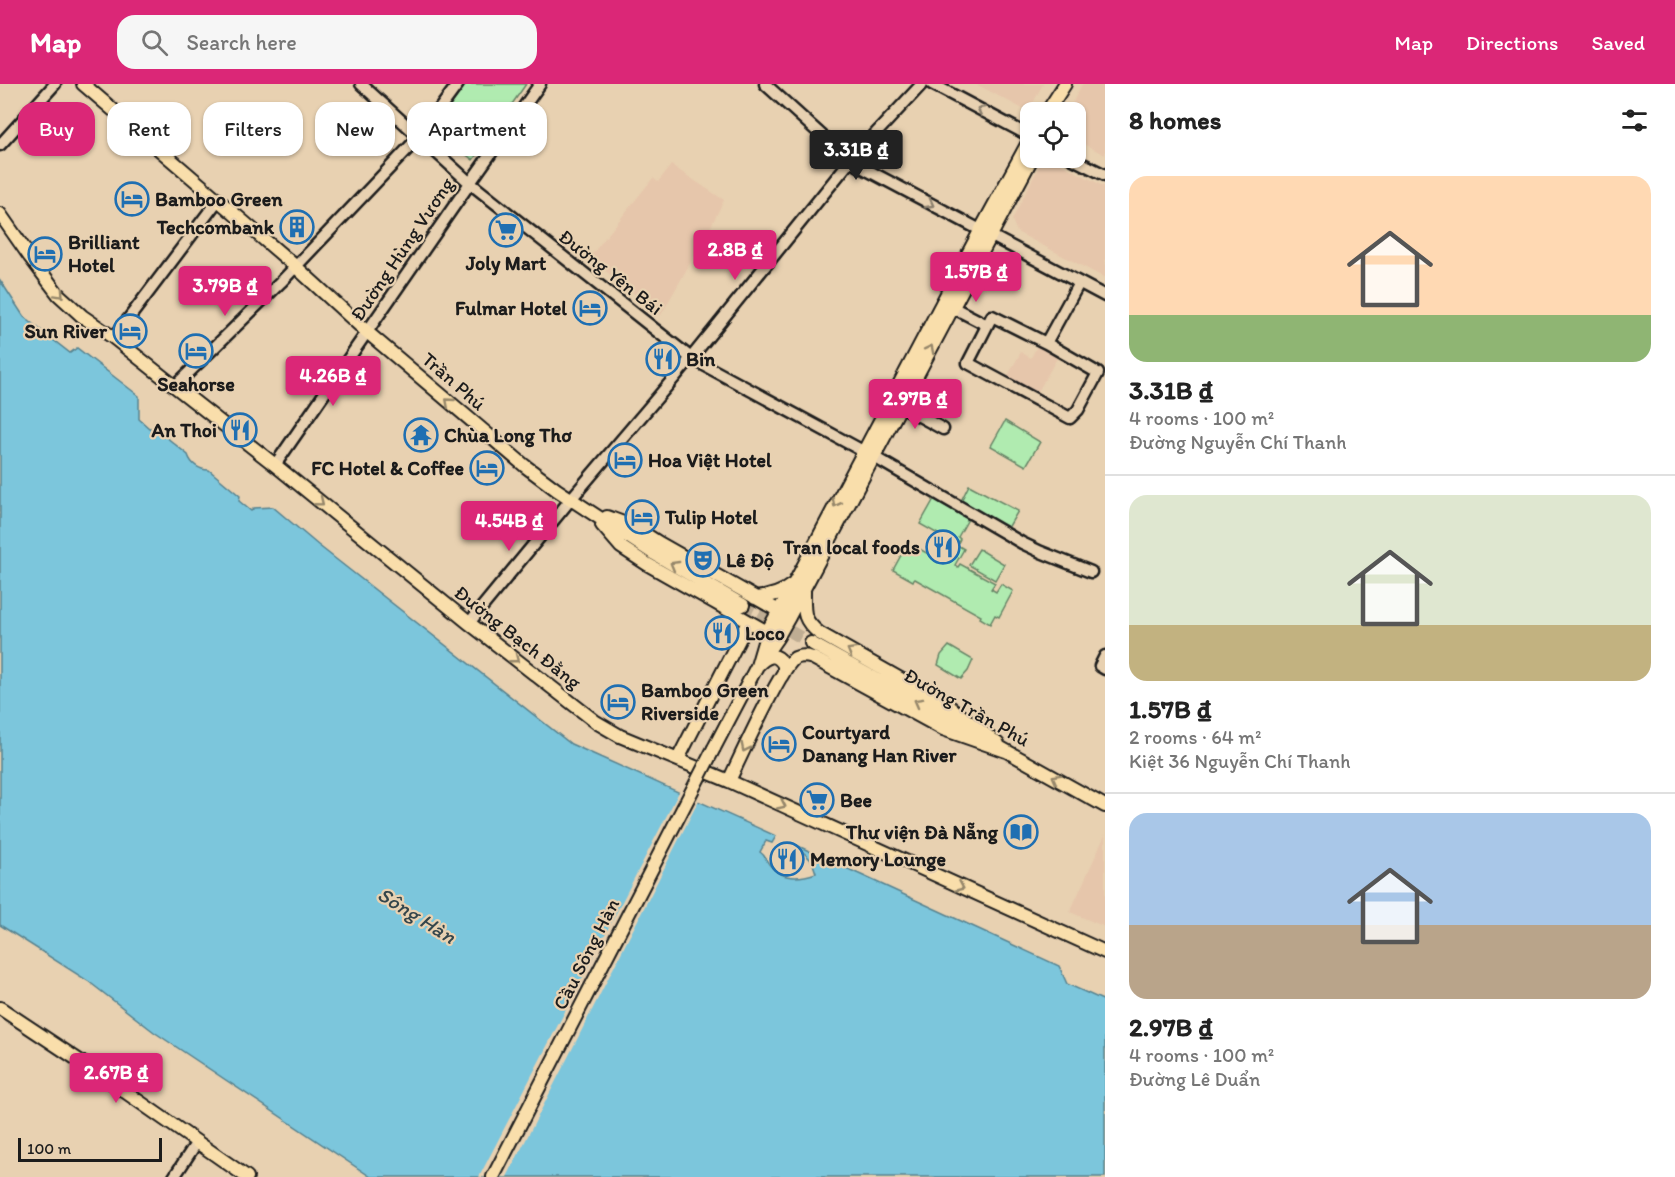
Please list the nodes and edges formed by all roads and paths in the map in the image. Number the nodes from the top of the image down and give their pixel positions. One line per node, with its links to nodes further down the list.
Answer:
1 (55, 84): 14 (street)
2 (82, 84): 23 (main road, Trần Phú)
3 (362, 84): 12 (street, Đường Yên Bái)
4 (458, 84): 10 (street)
5 (540, 84): 22 (street, Đường Hùng Vương)
6 (765, 84): 18 (street)
7 (922, 84): 18 (street)
8 (932, 84): 13 (street, one-way to 8)
9 (1065, 84): 11 (main road)
10 (445, 102)
11 (1056, 102)
12 (407, 126)
13 (1020, 132)
14 (0, 144)
15 (407, 149): 26 (street)
16 (440, 156): 22 (street, Đường Yên Bái)
17 (1020, 159): 25 (main road)
18 (850, 161): 25 (street, one-way to 25); 34 (street)
19 (1086, 167): 21 (street)
20 (1026, 168): 25 (main road)
21 (1102, 176)
22 (470, 183): 31 (street, Đường Hùng Vương); 34 (street, Đường Yên Bái)
23 (218, 200): 26 (main road, Trần Phú); 32 (street)
24 (0, 214): 32 (main road, Đường Bạch Đằng, one-way to 32)
25 (985, 233): 27 (street); 29 (main road); 39 (main road)
26 (295, 266): 31 (main road, Trần Phú); 36 (street)
27 (1079, 283): 28 (street); 33 (street)
28 (1105, 296)
29 (952, 307): 30 (street); 37 (main road, one-way to 29)
30 (987, 325): 33 (street); 35 (street)
31 (367, 332): 40 (street, Đường Hùng Vương); 41 (main road, Trần Phú, one-way to 31)
32 (114, 338): 36 (main road, Đường Bạch Đằng)
33 (1046, 343): 35 (street)
34 (691, 358): 39 (street, Đường Yên Bái); 41 (street)
35 (1100, 377)
36 (175, 386): 40 (main road, Đường Bạch Đằng)
37 (901, 406): 38 (street); 39 (main road)
38 (943, 429)
39 (868, 454): 43 (street, Đường Yên Bái); 44 (main road)
40 (275, 465): 49 (main road, Đường Bạch Đằng, one-way to 49)
41 (571, 499): 42 (main road, Trần Phú); 49 (street)
42 (589, 511): 45 (main road); 46 (main road, Trần Phú, one-way to 42); 48 (main road)
43 (1091, 572)
44 (800, 585): 45 (main road); 47 (main road); 53 (main road); 56 (main road, one-way to 44)
45 (755, 598): 47 (main road)
46 (743, 605)
47 (779, 611): 50 (main road)
48 (748, 622): 50 (main road); 57 (main road)
49 (469, 623): 57 (main road, Đường Bạch Đằng, one-way to 57)
50 (767, 632): 53 (main road)
51 (811, 643): 56 (main road, Đường Trần Phú, one-way to 51)
52 (1105, 656): 54 (street)
53 (757, 666): 55 (main road); 65 (main road, Cầu Sông Hàn, bridge)
54 (1105, 669)
55 (776, 686): 56 (main road); 58 (main road, one-way to 58)
56 (1006, 751): 59 (main road, Đường Trần Phú, one-way to 56)
57 (678, 759): 58 (main road, Đường Bạch Đằng)
58 (729, 781): 60 (main road, Đường Bạch Đằng, one-way to 60)
59 (1105, 806)
60 (1105, 952)
61 (0, 1008): 62 (main road)
62 (197, 1142): 63 (street); 64 (main road)
63 (174, 1177)
64 (247, 1177)
65 (493, 1177)

